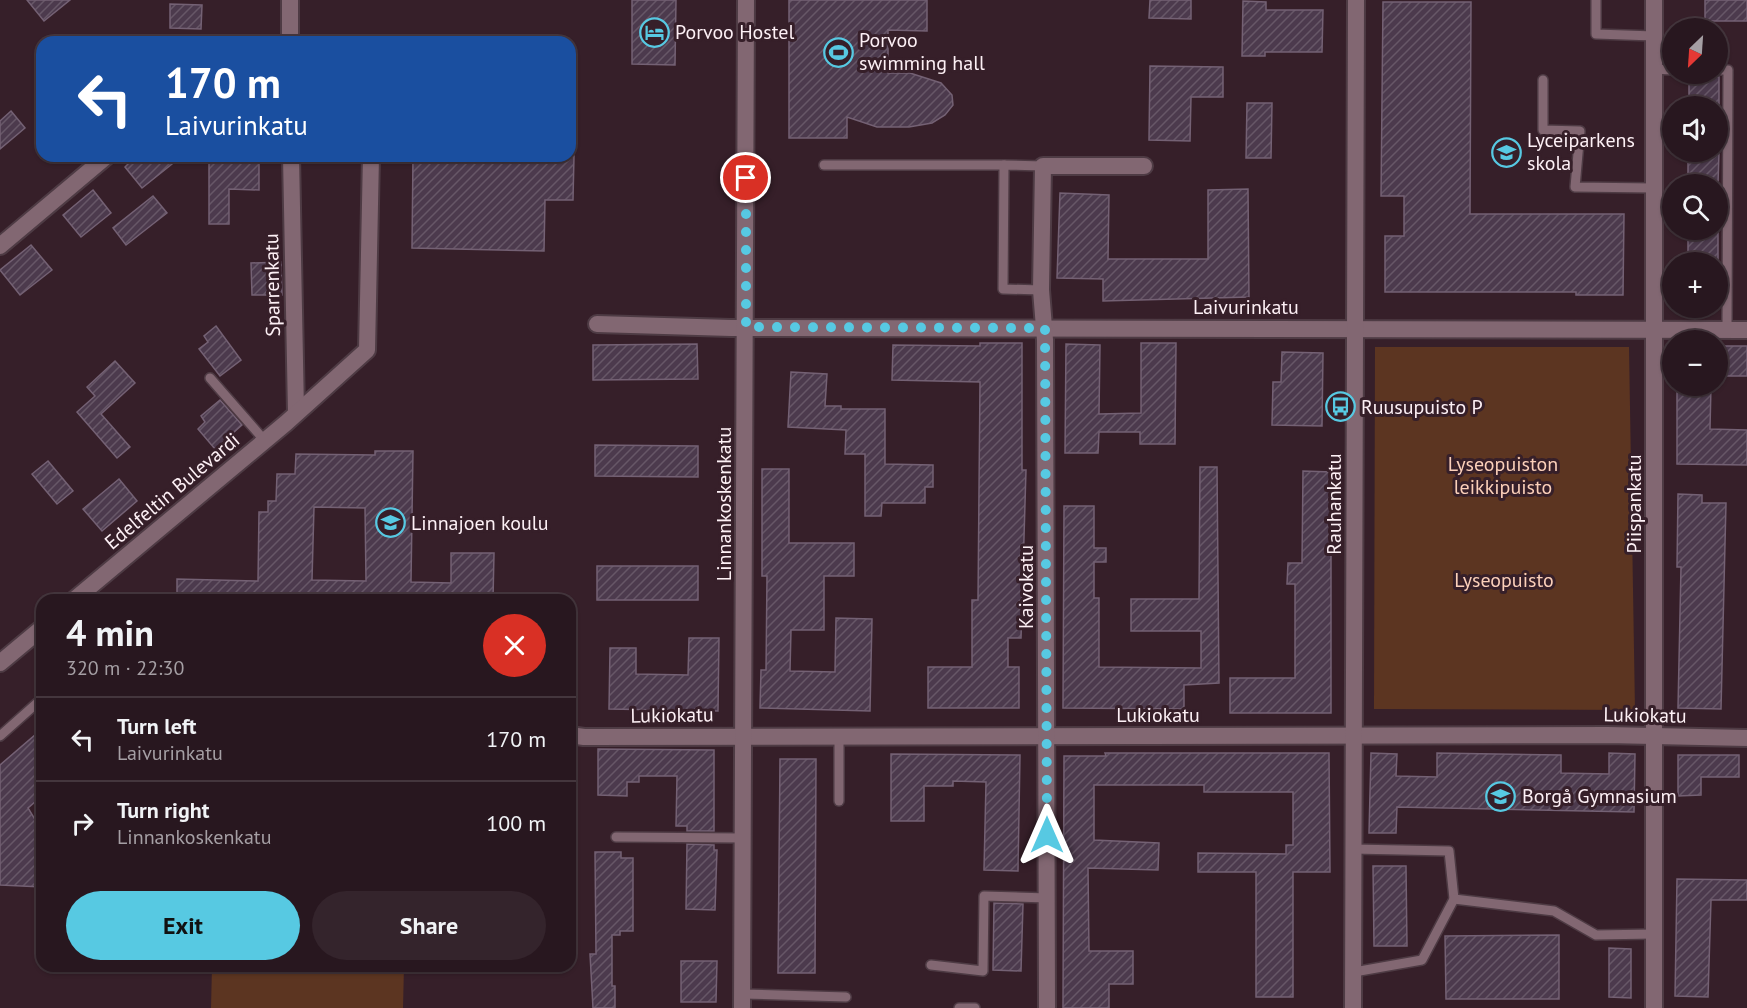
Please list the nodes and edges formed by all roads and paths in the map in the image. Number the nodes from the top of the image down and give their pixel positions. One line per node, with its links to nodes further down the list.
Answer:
1 (290, 0): 6 (street)
2 (746, 0): 23 (street, Linnankoskenkatu)
3 (1356, 0): 24 (street, Rauhankatu)
4 (1596, 0): 7 (lane)
5 (1654, 0): 7 (street, Piispankatu)
6 (290, 36)
7 (1654, 36): 8 (street, Piispankatu)
8 (1654, 69): 9 (lane); 19 (street, Piispankatu)
9 (1662, 69)
10 (1543, 80): 19 (lane)
11 (1728, 84): 27 (lane)
12 (93, 162): 20 (street)
13 (291, 162): 31 (street, Sparrenkatu)
14 (371, 162): 31 (street, Edelfeltin Bulevardi)
15 (824, 165): 16 (lane)
16 (1005, 165): 17 (lane); 21 (lane)
17 (1043, 166): 18 (street); 21 (street, Kaivokatu)
18 (1144, 166)
19 (1653, 188): 26 (street, Piispankatu)
20 (0, 246)
21 (1041, 290): 25 (street, Kaivokatu)
22 (597, 324): 23 (street, Laivurinkatu)
23 (746, 327): 25 (street, Laivurinkatu); 40 (street, Linnankoskenkatu)
24 (1356, 327): 25 (street, Laivurinkatu); 26 (street, Laivurinkatu); 37 (street, Rauhankatu)
25 (1045, 328): 42 (street, Kaivokatu)
26 (1654, 329): 27 (street, Laivurinkatu); 43 (street, Piispankatu)
27 (1727, 330)
28 (1728, 330): 29 (street, Laivurinkatu)
29 (1747, 330)
30 (210, 378): 32 (lane)
31 (296, 412): 32 (street, Edelfeltin Bulevardi)
32 (265, 441): 33 (street, Edelfeltin Bulevardi)
33 (81, 594)
34 (36, 633): 35 (street)
35 (0, 663)
36 (36, 704): 38 (lane)
37 (1353, 735): 42 (street, Lukiokatu); 43 (street, Lukiokatu); 48 (street, Rauhankatu)
38 (0, 736)
39 (576, 736): 40 (street, Lukiokatu)
40 (744, 736): 41 (street, Lukiokatu); 47 (street, Linnankoskenkatu)
41 (839, 736): 42 (street, Lukiokatu); 45 (lane)
42 (1048, 736): 49 (street, Kaivokatu)
43 (1654, 736): 44 (street, Lukiokatu); 51 (street, Piispankatu)
44 (1747, 738)
45 (839, 801)
46 (616, 837): 47 (lane)
47 (743, 838): 55 (street, Linnankoskenkatu)
48 (1353, 849): 50 (lane); 53 (street, Rauhankatu)
49 (1047, 898): 52 (lane); 58 (street, Kaivokatu)
50 (1454, 899): 51 (lane); 53 (lane)
51 (1653, 934): 60 (street, Piispankatu)
52 (931, 964)
53 (1354, 972): 59 (street, Rauhankatu)
54 (846, 997): 55 (lane)
55 (742, 1001)
56 (959, 1008): 57 (lane)
57 (975, 1008)
58 (1047, 1008)
59 (1353, 1008)
60 (1654, 1008)

